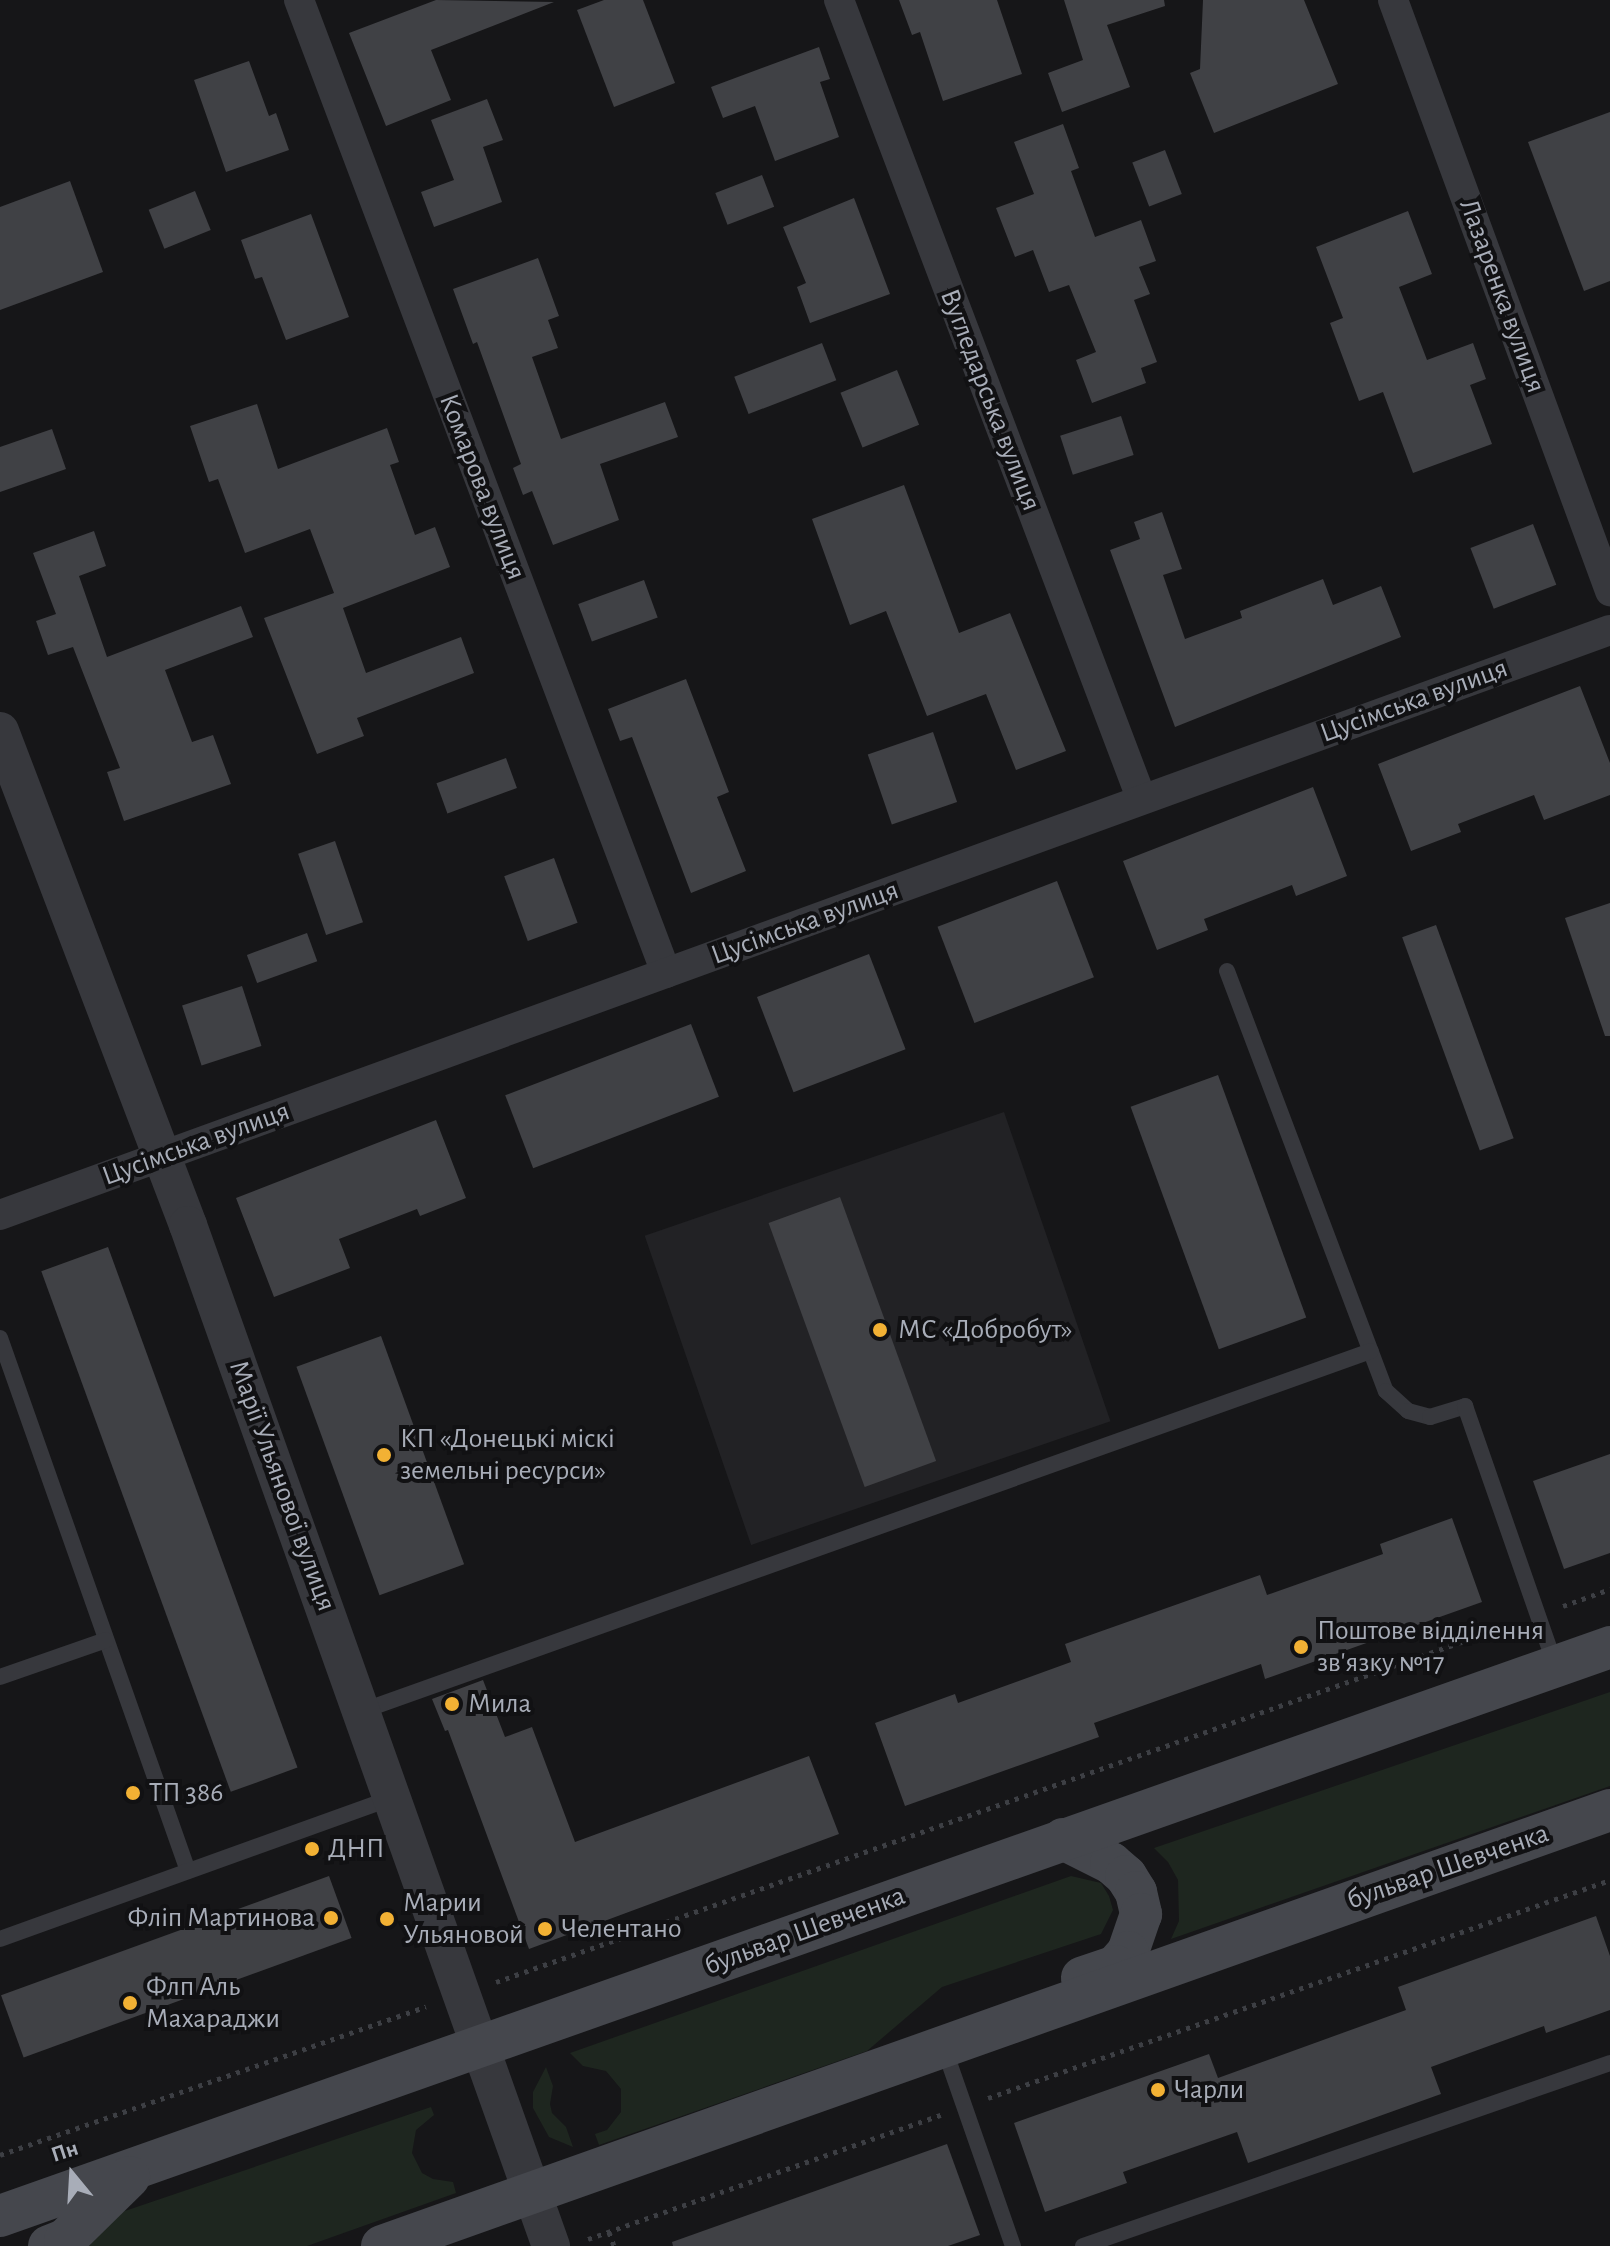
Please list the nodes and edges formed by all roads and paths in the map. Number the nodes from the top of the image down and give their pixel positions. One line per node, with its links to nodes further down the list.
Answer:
1 (299, 0): 9 (street, Комарова вулиця)
2 (839, 0): 7 (street, Вугледарська вулиця)
3 (1393, 0): 4 (street, Лазаренка вулиця)
4 (1610, 591)
5 (1610, 630): 7 (street, Цусімська вулиця)
6 (0, 731): 10 (street, Марії Ульянової вулиця)
7 (1142, 800): 9 (street, Цусімська вулиця)
8 (1227, 971): 13 (lane)
9 (666, 973): 10 (street, Цусімська вулиця)
10 (163, 1156): 11 (street, Цусімська вулиця); 20 (street, Марії Ульянової вулиця)
11 (0, 1215)
12 (0, 1338): 16 (lane)
13 (1371, 1351): 15 (lane); 20 (lane)
14 (1610, 1589): 15 (path)
15 (1539, 1614): 18 (lane); 27 (path)
16 (106, 1640): 19 (lane); 24 (lane)
17 (1610, 1647): 18 (main road, бульвар Шевченка)
18 (1556, 1665): 23 (main road, бульвар Шевченка)
19 (0, 1677)
20 (362, 1711): 21 (street, Марії Ульянової вулиця)
21 (392, 1798): 24 (lane); 27 (street, Марії Ульянової вулиця)
22 (1610, 1810): 28 (main road, бульвар Шевченка)
23 (1063, 1839): 28 (main road); 29 (main road, бульвар Шевченка)
24 (188, 1871): 26 (lane)
25 (1610, 1880): 31 (path)
26 (0, 1939)
27 (459, 1995): 29 (street, Марії Ульянової вулиця); 32 (path)
28 (943, 2046): 31 (lane); 34 (main road, бульвар Шевченка)
29 (477, 2047): 33 (main road, бульвар Шевченка); 34 (street, Марії Ульянової вулиця)
30 (1610, 2063): 42 (lane)
31 (964, 2107): 36 (path); 41 (lane)
32 (0, 2155)
33 (138, 2168): 35 (main road, бульвар Шевченка); 38 (main road)
34 (531, 2193): 37 (street, Марії Ульянової вулиця); 39 (main road, бульвар Шевченка)
35 (0, 2216)
36 (609, 2232): 37 (path); 40 (path)
37 (566, 2244)
38 (49, 2246)
39 (382, 2246)
40 (614, 2246)
41 (1013, 2246)
42 (1083, 2246)

